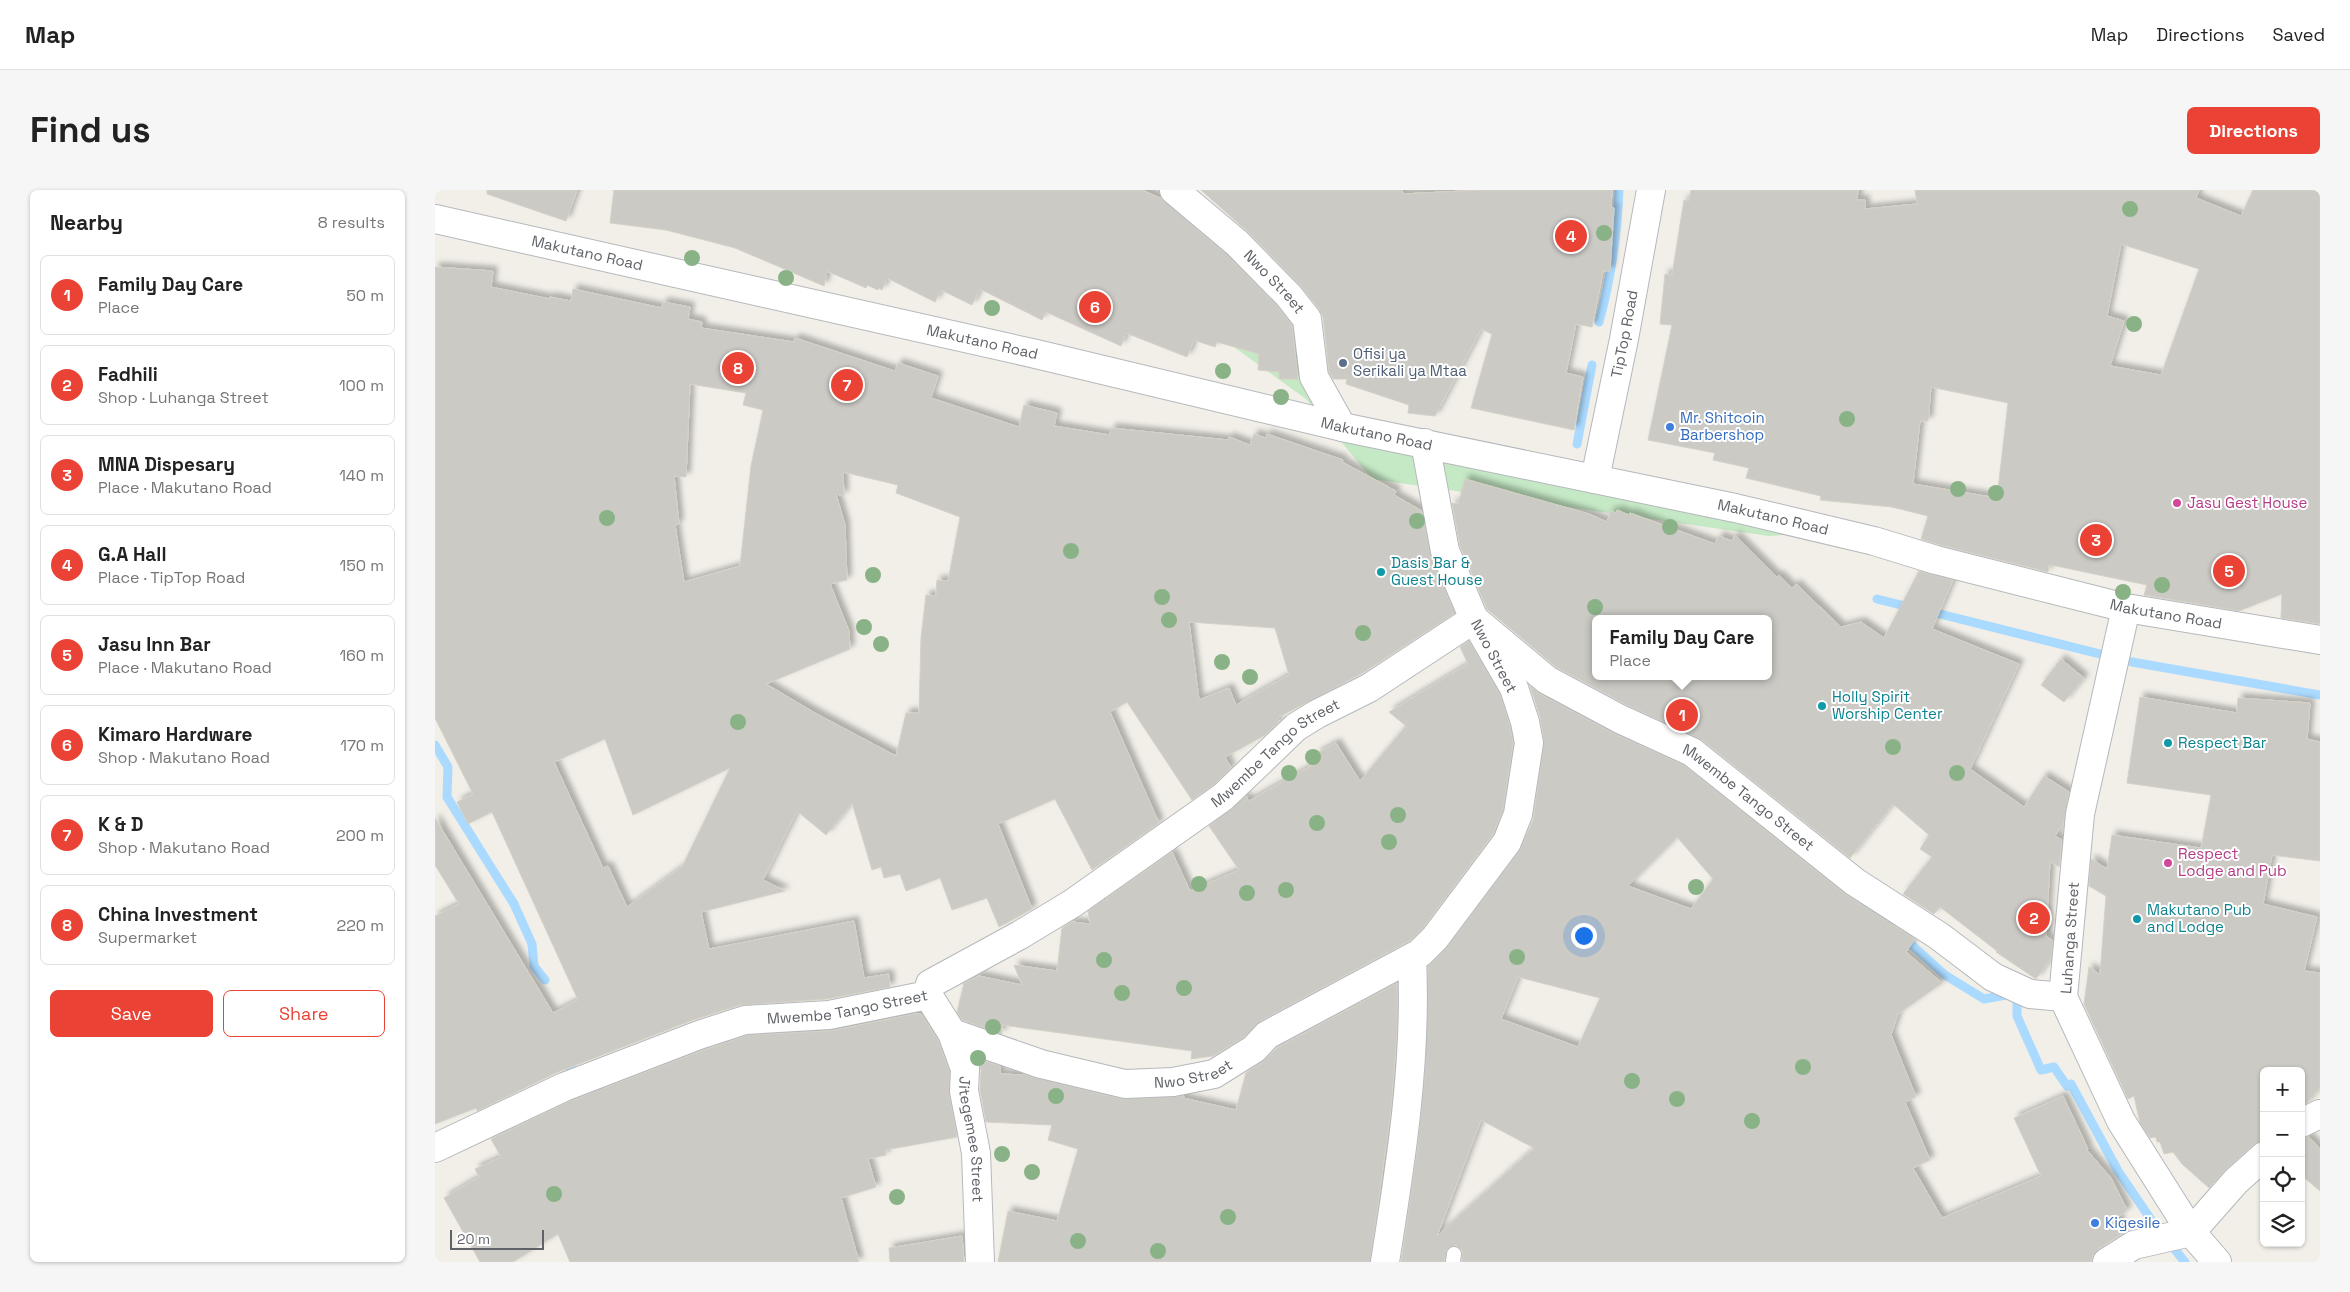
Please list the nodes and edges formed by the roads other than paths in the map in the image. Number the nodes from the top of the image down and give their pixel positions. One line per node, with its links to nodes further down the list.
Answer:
1 (1174, 190): 4 (street, Nwo Street)
2 (1651, 190): 6 (street, TipTop Road)
3 (435, 220): 4 (street, Makutano Road)
4 (1342, 427): 5 (street, Makutano Road)
5 (1425, 443): 6 (street, Makutano Road); 8 (street, Nwo Street)
6 (1595, 479): 7 (street, Makutano Road)
7 (2126, 608): 9 (street, Makutano Road); 12 (street, Luhanga Street)
8 (1474, 619): 10 (street, Nwo Street); 11 (street, Mwembe Tango Street); 12 (street, Mwembe Tango Street)
9 (2320, 640)
10 (1412, 958): 13 (street, Nwo Street); 20 (street)
11 (928, 995): 13 (street, Jitegemee Street); 16 (street, Mwembe Tango Street)
12 (2063, 997): 18 (street, Luhanga Street)
13 (951, 1033): 19 (street, Jitegemee Street)
14 (2320, 1114): 15 (street)
15 (2305, 1121)
16 (435, 1148)
17 (2263, 1157): 18 (street)
18 (2191, 1232): 21 (street); 22 (street, Luhanga Street)
19 (980, 1262)
20 (1385, 1262)
21 (2107, 1262)
22 (2217, 1262)

